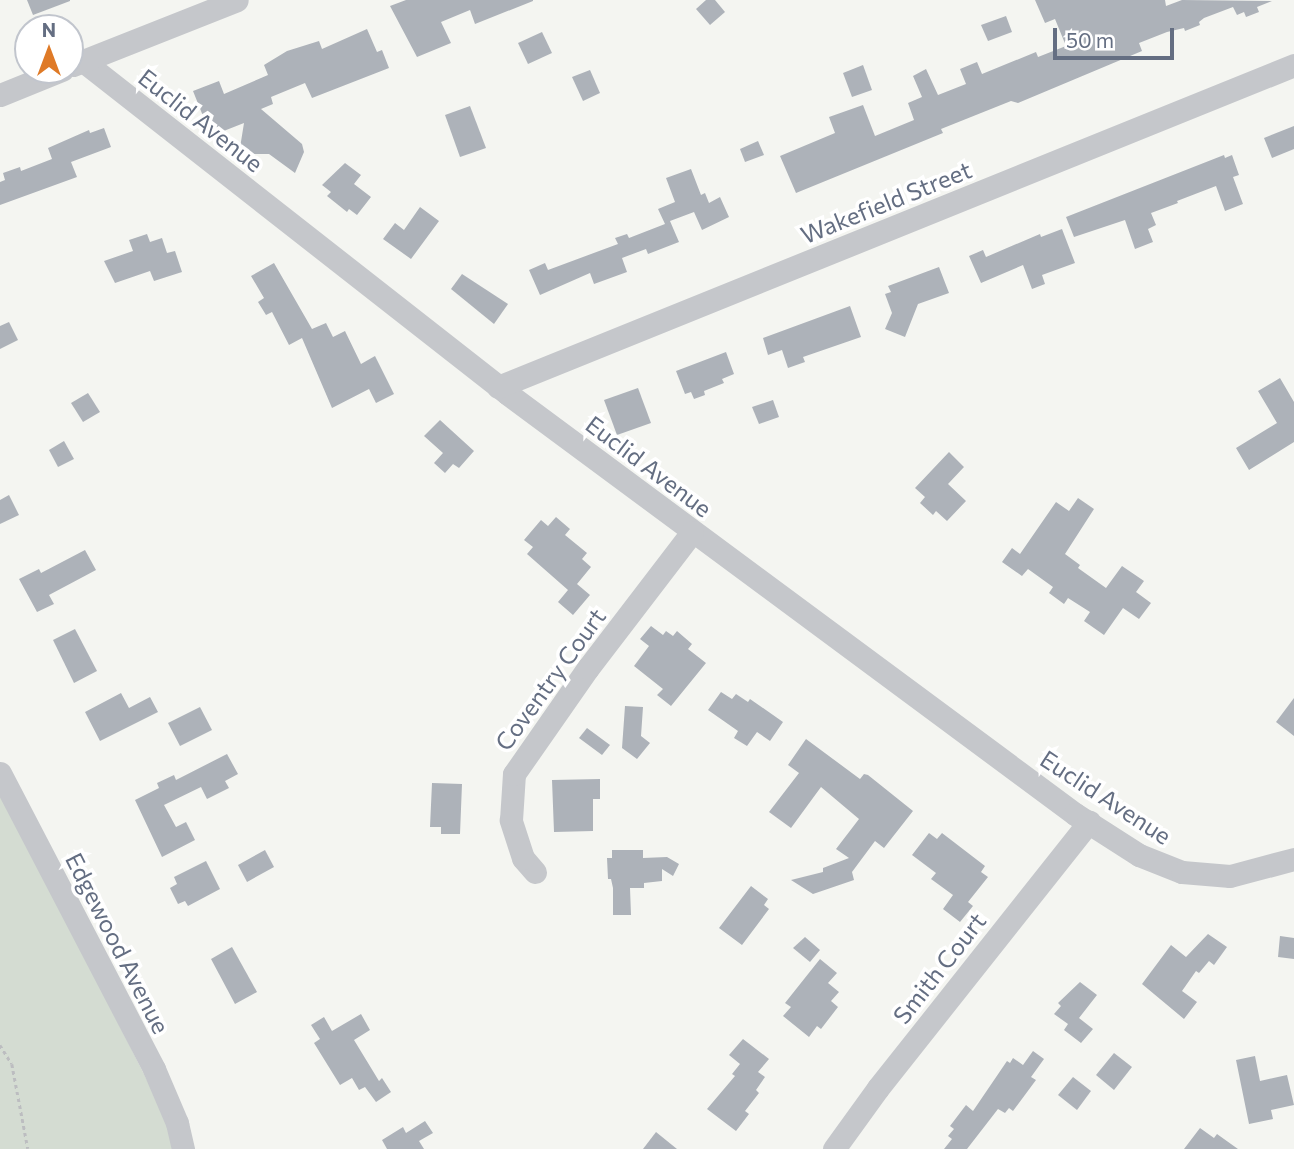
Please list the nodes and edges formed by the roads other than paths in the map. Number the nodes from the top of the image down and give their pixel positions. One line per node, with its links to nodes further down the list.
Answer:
1 (237, 0): 2 (street)
2 (84, 61)
3 (1294, 65): 7 (street, Wakefield Street)
4 (84, 76): 7 (street, Euclid Avenue)
5 (27, 84): 6 (street)
6 (0, 95)
7 (498, 387): 8 (street, Euclid Avenue)
8 (692, 532): 10 (street, Euclid Avenue); 12 (street, Coventry Court)
9 (0, 773): 13 (street, Edgewood Avenue)
10 (1089, 822): 11 (street, Euclid Avenue); 14 (street, Smith Court)
11 (1294, 859)
12 (535, 872)
13 (183, 1145)
14 (834, 1149)

